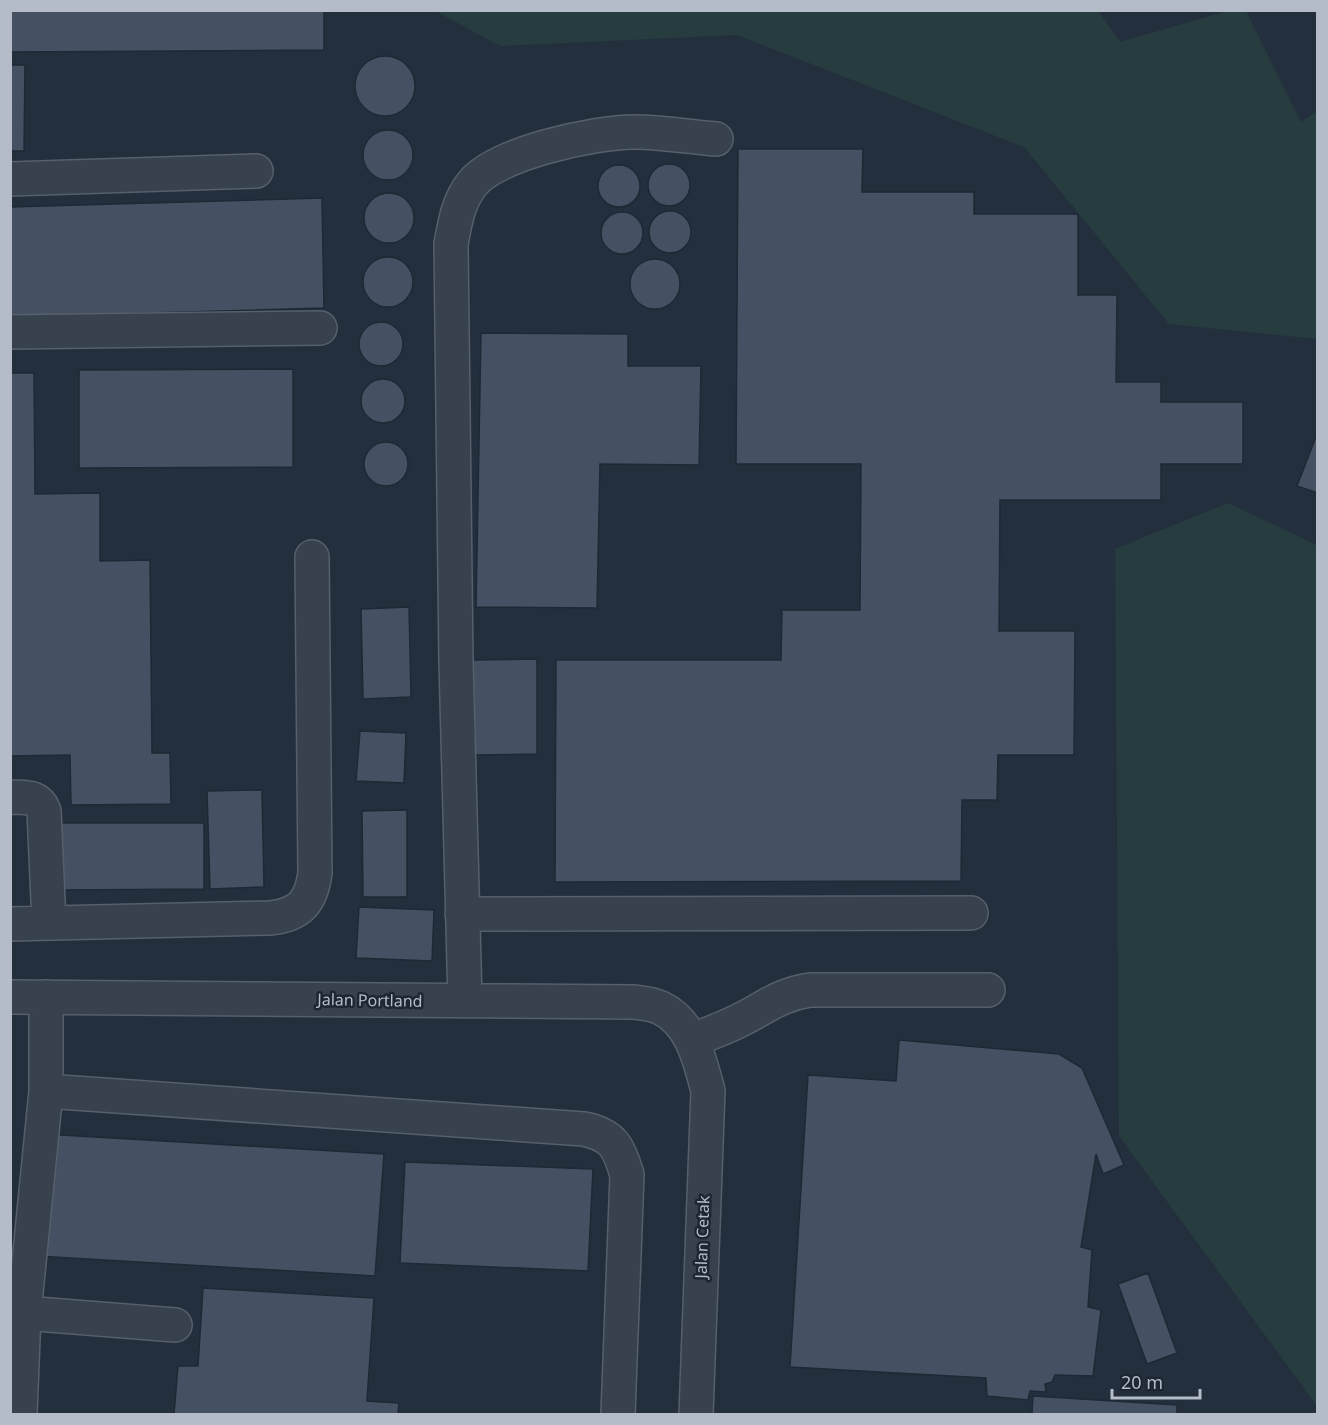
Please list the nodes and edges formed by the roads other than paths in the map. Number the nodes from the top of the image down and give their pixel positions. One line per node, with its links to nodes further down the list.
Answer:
1 (716, 139): 9 (street)
2 (256, 171): 3 (street)
3 (10, 179)
4 (320, 328): 5 (street)
5 (10, 332)
6 (312, 557): 11 (street)
7 (10, 797): 11 (street)
8 (971, 913): 9 (street)
9 (462, 914): 15 (street)
10 (10, 924): 11 (street)
11 (49, 924)
12 (988, 990): 16 (street)
13 (10, 997): 14 (street, Jalan Portland)
14 (46, 997): 15 (street, Jalan Portland); 17 (street)
15 (465, 1001): 16 (street, Jalan Portland)
16 (696, 1050): 22 (street, Jalan Cetak)
17 (46, 1091): 18 (street); 21 (street)
18 (24, 1313): 19 (street); 20 (street)
19 (175, 1325)
20 (20, 1414)
21 (618, 1414)
22 (696, 1414)

